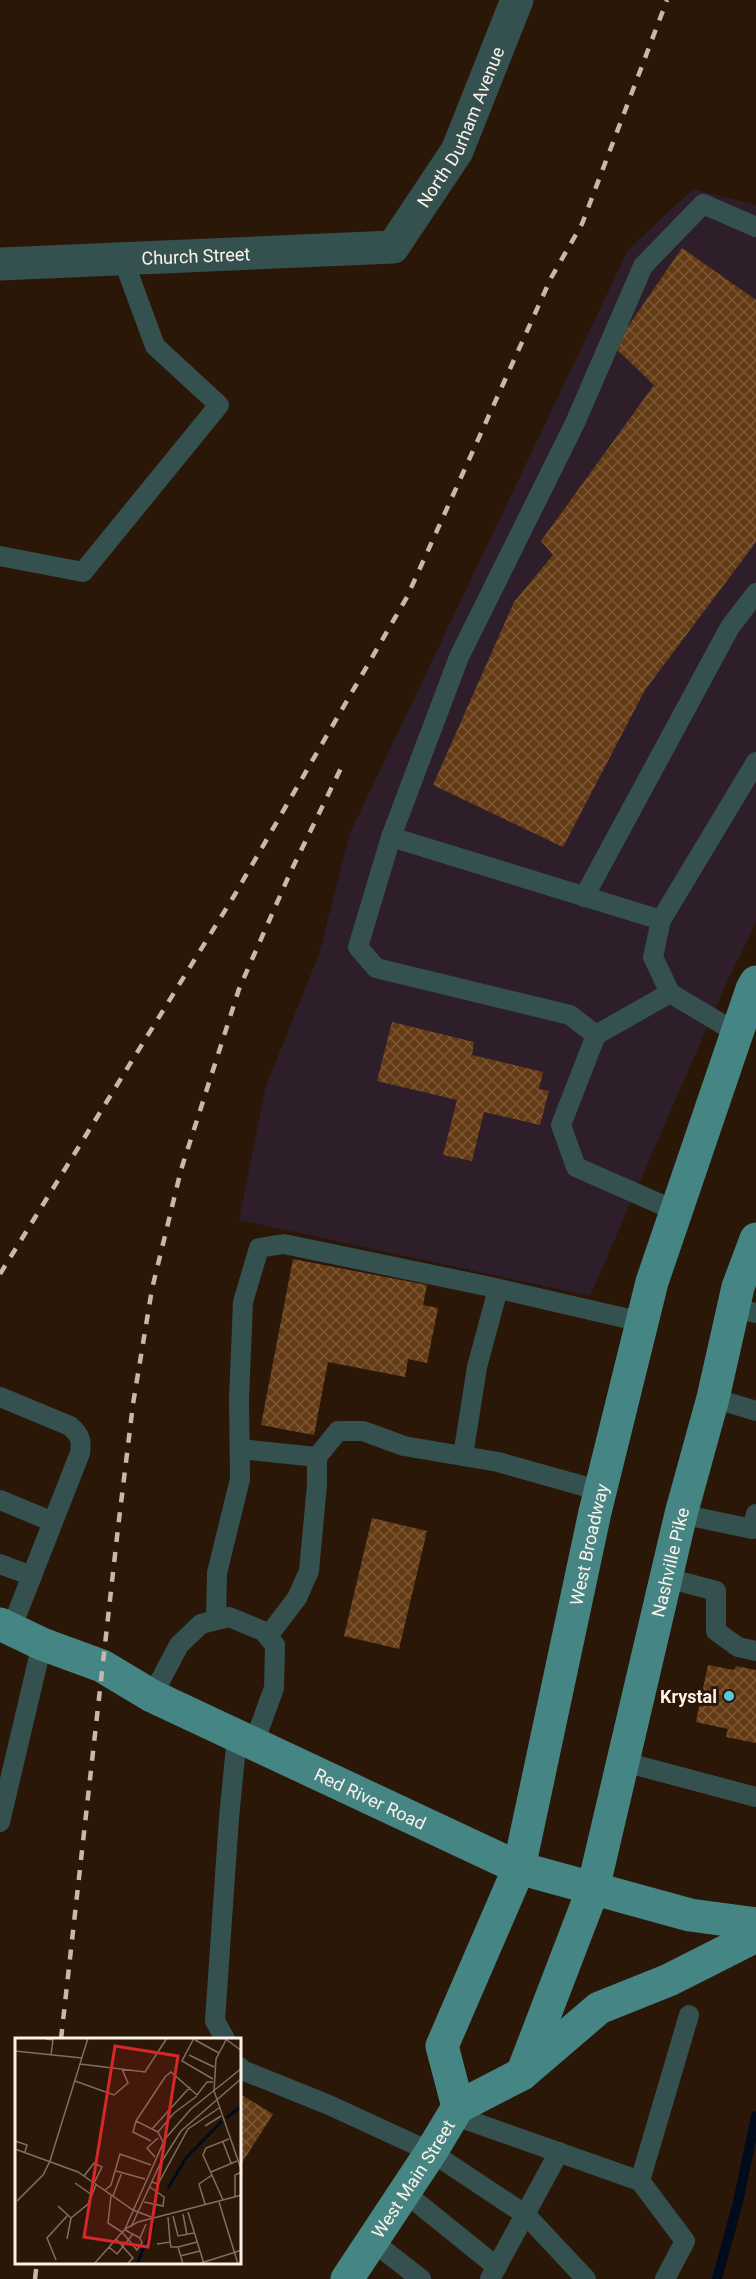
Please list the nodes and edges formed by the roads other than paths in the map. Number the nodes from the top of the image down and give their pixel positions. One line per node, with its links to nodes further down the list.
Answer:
1 (517, 0): 3 (street, North Durham Avenue)
2 (756, 227): 9 (lane)
3 (393, 248): 4 (street, Church Street)
4 (123, 259): 5 (street, Church Street); 6 (lane)
5 (0, 264)
6 (0, 556)
7 (756, 593): 10 (lane)
8 (756, 762): 11 (lane)
9 (391, 837): 10 (lane); 14 (lane)
10 (584, 897): 11 (lane)
11 (661, 920): 13 (lane)
12 (756, 982): 15 (main road, West Broadway)
13 (670, 993): 14 (lane); 15 (lane)
14 (596, 1035): 16 (lane)
15 (746, 1036): 16 (main road, West Broadway)
16 (676, 1211): 20 (main road, West Broadway)
17 (756, 1239): 19 (main road, Nashville Pike)
18 (498, 1289): 20 (lane); 24 (lane); 25 (lane)
19 (745, 1310): 22 (main road, Nashville Pike)
20 (642, 1322): 27 (main road, West Broadway)
21 (0, 1397): 31 (lane)
22 (713, 1398): 23 (lane); 29 (main road, Nashville Pike)
23 (756, 1411)
24 (240, 1449): 26 (lane); 35 (lane)
25 (464, 1456): 26 (lane); 27 (lane)
26 (317, 1457): 37 (lane)
27 (601, 1491): 46 (main road, West Broadway)
28 (0, 1500): 31 (lane)
29 (681, 1514): 30 (lane); 34 (main road, Nashville Pike)
30 (756, 1514)
31 (53, 1522): 33 (lane)
32 (0, 1564): 33 (lane)
33 (32, 1576): 36 (lane)
34 (667, 1578): 39 (lane); 42 (main road, Nashville Pike)
35 (216, 1620): 37 (lane); 40 (lane)
36 (5, 1627): 38 (main road, Red River Road)
37 (268, 1636): 41 (lane)
38 (42, 1644): 40 (main road, Red River Road); 43 (lane)
39 (756, 1651)
40 (152, 1695): 41 (main road, Red River Road)
41 (246, 1740): 46 (main road, Red River Road); 51 (lane)
42 (624, 1762): 44 (lane); 47 (main road, Nashville Pike)
43 (6, 1768): 45 (lane)
44 (756, 1797)
45 (0, 1822)
46 (519, 1868): 47 (main road, Red River Road); 54 (main road, West Broadway)
47 (592, 1889): 48 (main road, Red River Road); 53 (main road)
48 (756, 1924)
49 (756, 1936): 53 (main road, West Main Street)
50 (689, 2015): 57 (lane)
51 (224, 2038)
52 (242, 2070): 55 (lane)
53 (522, 2074): 54 (main road, West Main Street)
54 (455, 2111): 55 (main road, West Main Street); 56 (lane)
55 (431, 2152): 58 (main road, West Main Street); 59 (lane)
56 (559, 2152): 57 (lane); 59 (lane)
57 (640, 2181): 65 (lane)
58 (404, 2192): 60 (main road, West Main Street); 61 (lane)
59 (526, 2215): 61 (lane); 64 (lane)
60 (372, 2241): 62 (main road, West Main Street); 63 (lane)
61 (493, 2273)
62 (347, 2279)
63 (421, 2279)
64 (586, 2279)
65 (665, 2279)

